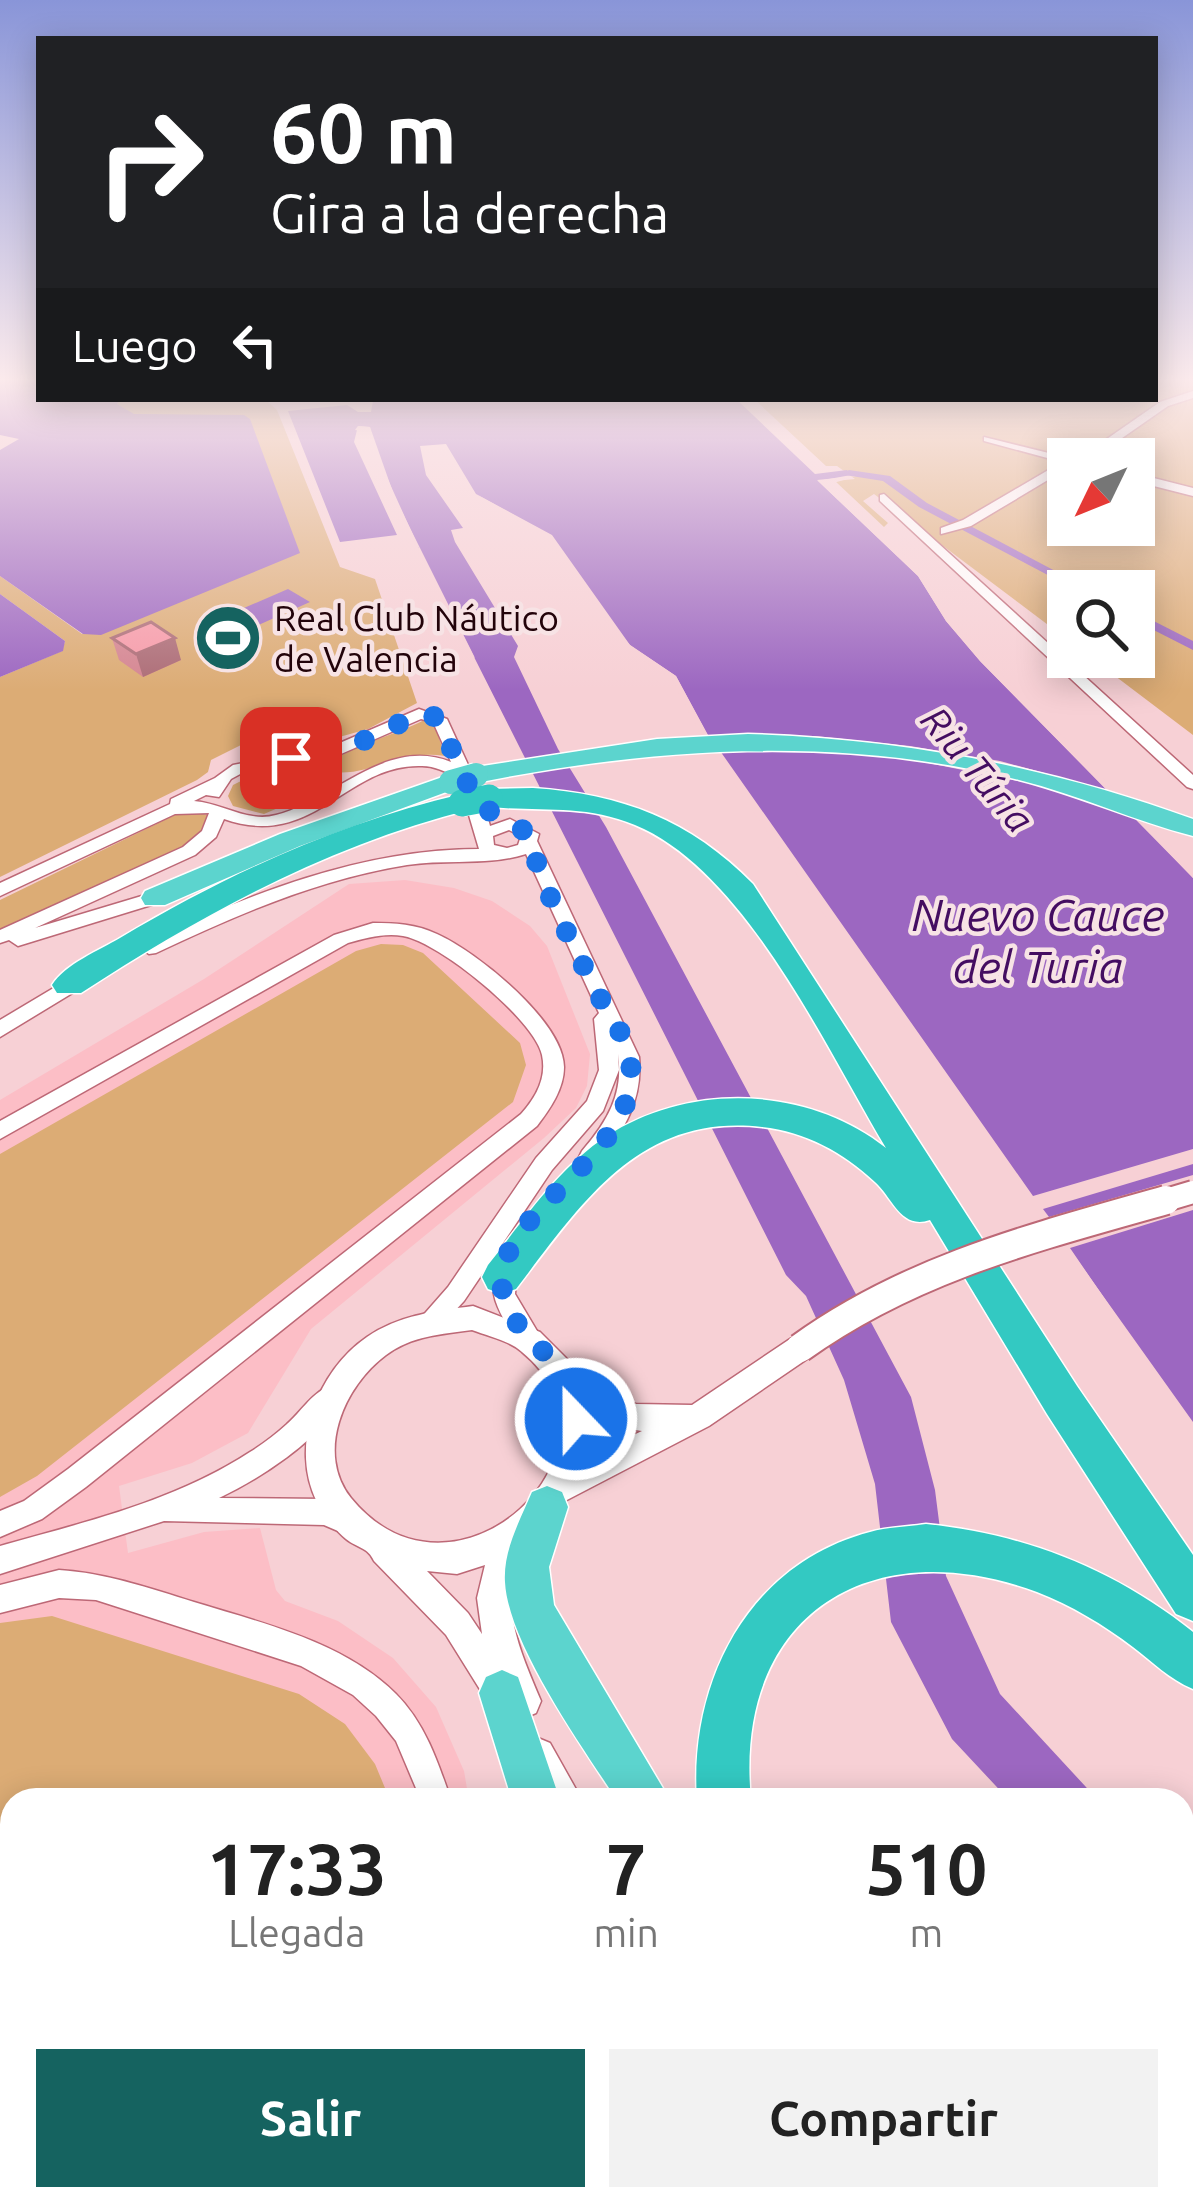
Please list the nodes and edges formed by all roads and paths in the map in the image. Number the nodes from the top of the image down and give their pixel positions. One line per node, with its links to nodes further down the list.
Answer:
1 (1032, 483): 5 (street)
2 (1158, 483): 3 (street)
3 (1193, 492)
4 (884, 498): 11 (street)
5 (955, 528)
6 (352, 744): 7 (street); 9 (street); 12 (street)
7 (268, 761): 9 (street); 10 (street)
8 (380, 770): 9 (street); 12 (street); 13 (street)
9 (311, 773): 13 (street)
10 (219, 782): 14 (street); 17 (street)
11 (1191, 784)
12 (470, 789): 15 (street); 16 (highway); 18 (street); 23 (highway); 26 (highway); 43 (highway)
13 (306, 807): 14 (street)
14 (218, 811): 17 (street); 24 (street)
15 (510, 824): 18 (street); 19 (street)
16 (1193, 828)
17 (118, 834): 22 (street)
18 (484, 837): 20 (street)
19 (530, 844): 20 (street); 21 (street)
20 (504, 854): 21 (street); 26 (street)
21 (549, 887): 27 (street)
22 (0, 890)
23 (155, 898): 25 (street)
24 (0, 937)
25 (0, 946)
26 (69, 985): 28 (street)
27 (599, 995): 31 (street); 32 (street)
28 (0, 1030)
29 (0, 1131): 39 (street)
30 (1193, 1192): 36 (street, bridge)
31 (502, 1276): 33 (street); 43 (highway)
32 (430, 1320): 33 (street); 35 (street)
33 (531, 1341): 34 (street)
34 (562, 1375): 36 (street); 37 (street)
35 (334, 1392): 38 (street); 40 (street)
36 (701, 1414): 37 (street)
37 (545, 1508): 40 (street); 48 (street); 49 (highway)
38 (168, 1510): 40 (street); 41 (street)
39 (0, 1524)
40 (366, 1534): 45 (street)
41 (0, 1560)
42 (0, 1599): 46 (street)
43 (1193, 1601)
44 (1193, 1664): 50 (highway)
45 (502, 1693): 47 (highway)
46 (431, 1788)
47 (549, 1788)
48 (551, 1788)
49 (638, 1788)
50 (724, 1788)

